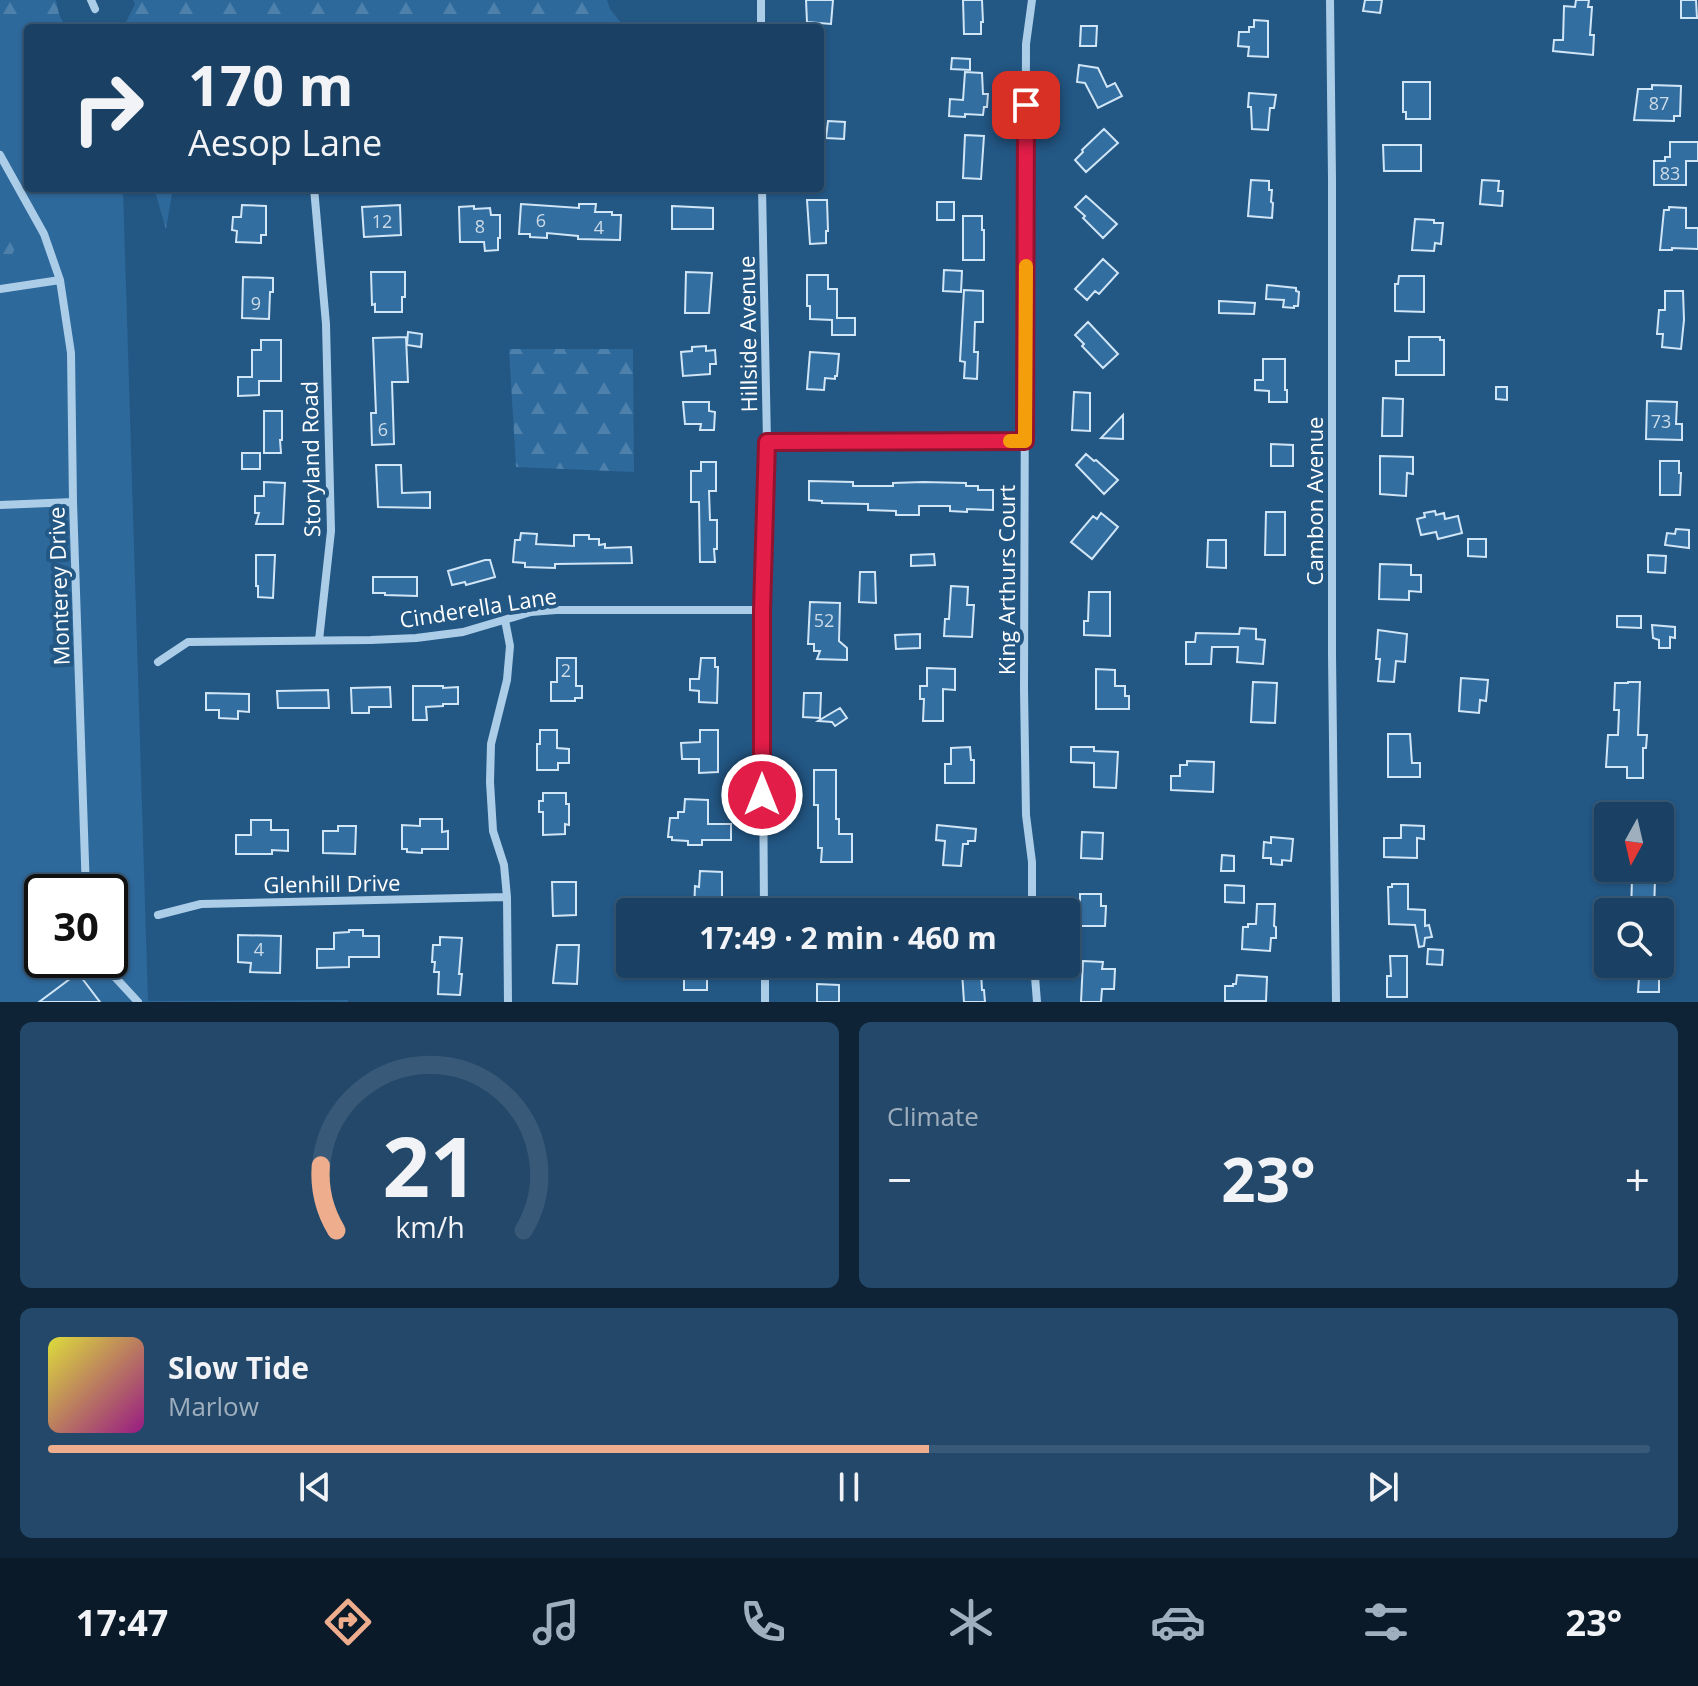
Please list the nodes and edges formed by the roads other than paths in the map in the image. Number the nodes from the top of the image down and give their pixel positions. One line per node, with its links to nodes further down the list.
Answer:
1 (761, 0): 4 (street)
2 (1032, 0): 10 (street, King Arthurs Court)
3 (1330, 0): 30 (street, Cambon Avenue)
4 (761, 24)
5 (0, 155): 8 (street, Monterey Drive)
6 (314, 192): 16 (street, Storyland Road)
7 (762, 192): 11 (street, Hillside Avenue)
8 (60, 280): 9 (street); 12 (street, Monterey Drive)
9 (0, 289)
10 (1025, 441): 11 (street); 21 (street, King Arthurs Court)
11 (767, 442): 14 (street, Hillside Avenue)
12 (73, 502): 13 (street); 18 (street, Monterey Drive)
13 (0, 505)
14 (762, 610): 15 (street, Cinderella Lane); 20 (street, Hillside Avenue)
15 (505, 620): 16 (street, Cinderella Lane); 19 (street)
16 (319, 640): 17 (street, Cinderella Lane)
17 (158, 662)
18 (85, 874)
19 (507, 897): 22 (street, Glenhill Drive); 27 (street)
20 (764, 898)
21 (1032, 898)
22 (158, 915)
23 (116, 978): 26 (street)
24 (765, 978): 28 (street)
25 (1035, 978): 29 (street)
26 (138, 1002)
27 (508, 1002)
28 (765, 1002)
29 (1037, 1002)
30 (1336, 1002)

